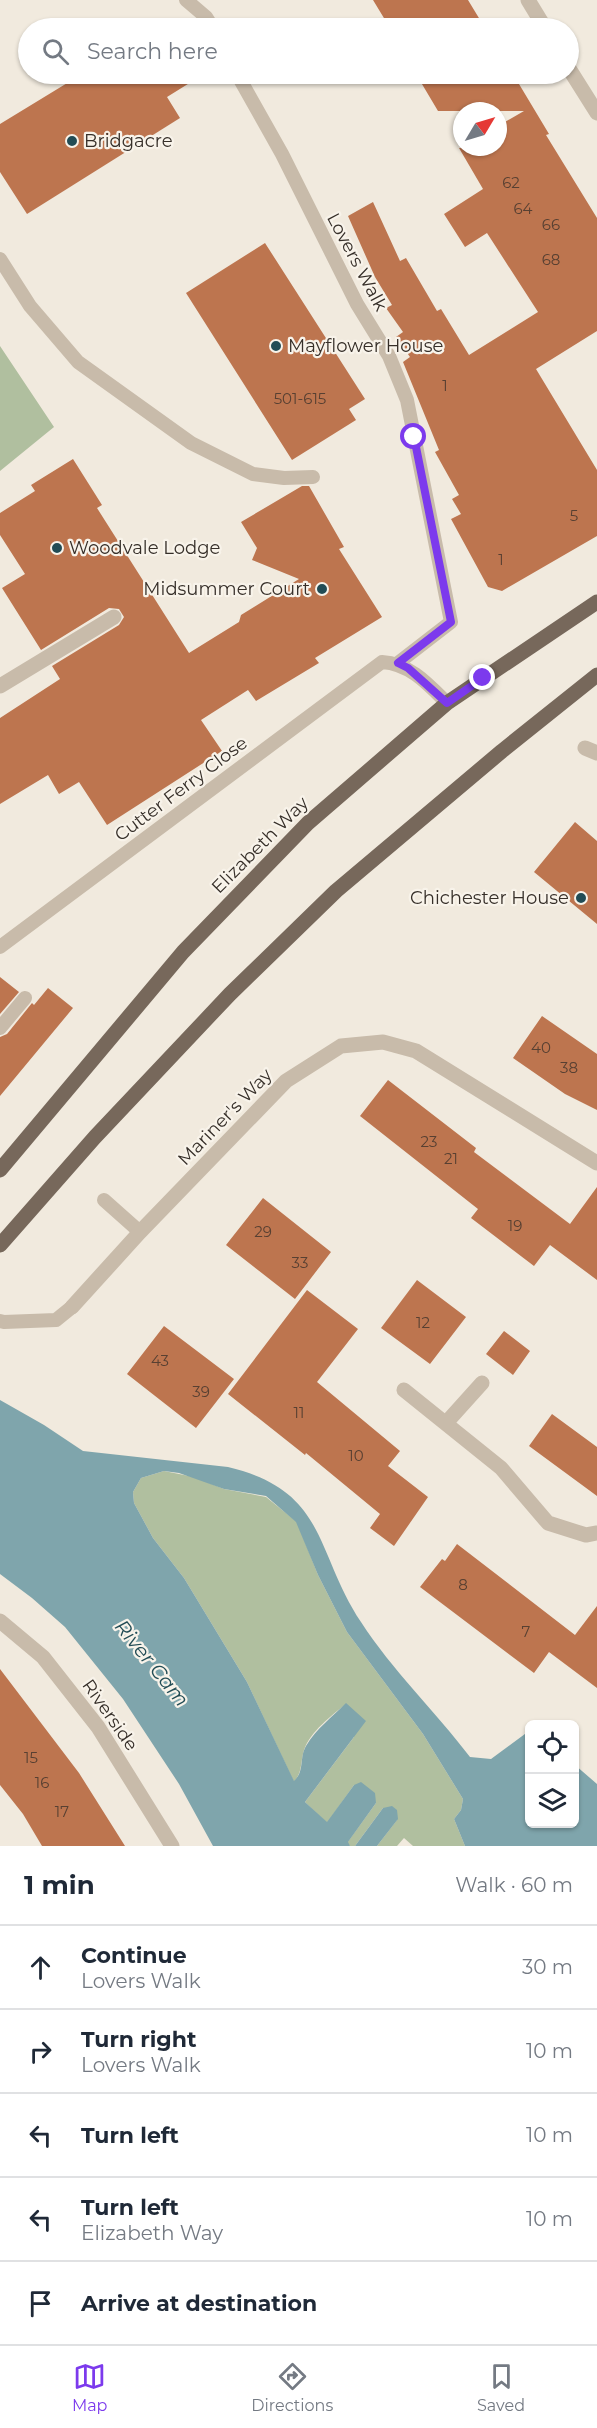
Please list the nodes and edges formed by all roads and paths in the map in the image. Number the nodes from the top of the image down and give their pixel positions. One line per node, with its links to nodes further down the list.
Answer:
1 (186, 0): 3 (lane)
2 (528, 0): 4 (street)
3 (207, 18)
4 (539, 18)
5 (243, 84): 12 (lane, Lovers Walk)
6 (579, 84): 7 (street)
7 (597, 113)
8 (0, 259): 9 (lane)
9 (312, 477)
10 (597, 602): 15 (main road, Elizabeth Way)
11 (114, 617): 14 (street)
12 (398, 663): 15 (lane); 16 (lane, Cutter Ferry Close)
13 (597, 675): 23 (main road)
14 (0, 687)
15 (447, 703): 20 (main road, Elizabeth Way)
16 (1, 947)
17 (26, 998): 18 (lane)
18 (0, 1028)
19 (597, 1163): 22 (street, Mariner's Way)
20 (0, 1170)
21 (104, 1200): 22 (lane)
22 (140, 1232): 24 (street, Mariner's Way)
23 (0, 1245)
24 (72, 1307): 25 (lane)
25 (0, 1321)
26 (482, 1383): 28 (street)
27 (404, 1390): 28 (street)
28 (446, 1424): 29 (street)
29 (597, 1533)
30 (0, 1621): 31 (street, Riverside)
31 (172, 1846)

